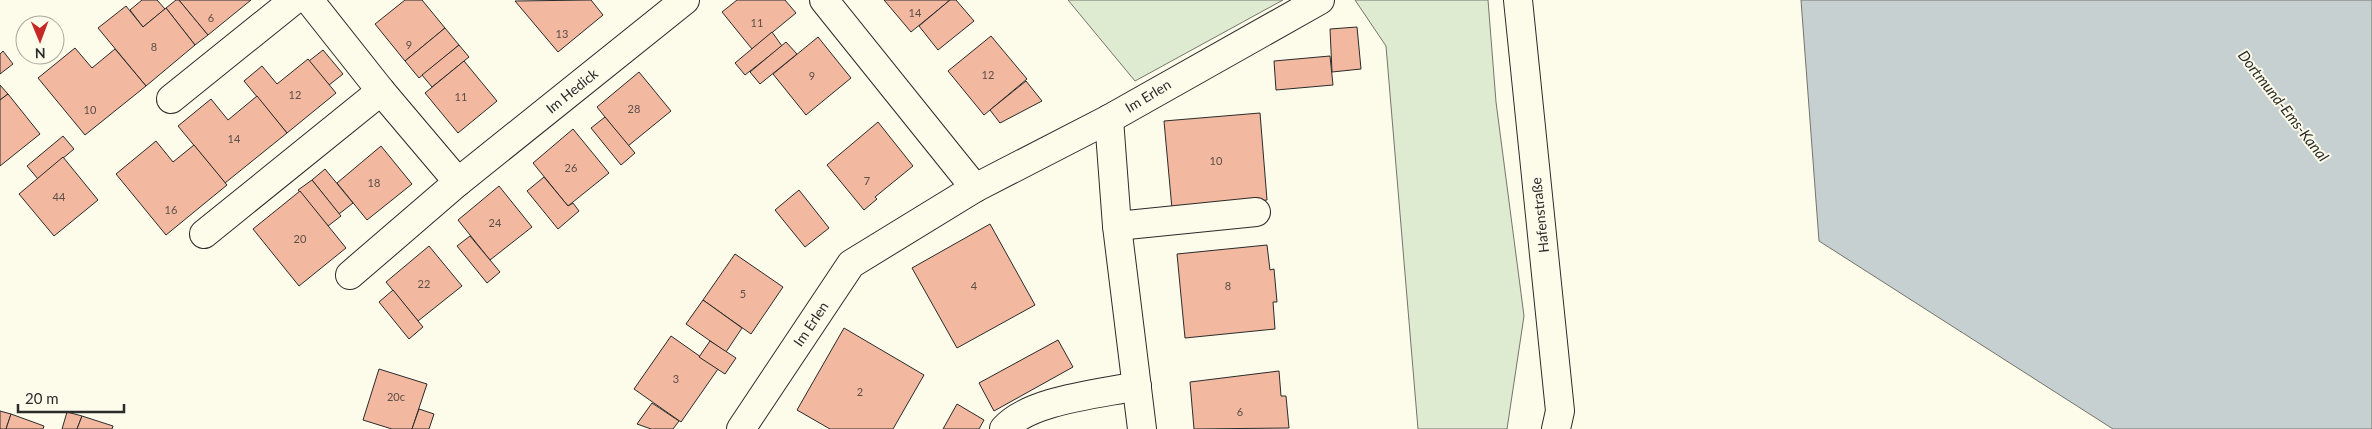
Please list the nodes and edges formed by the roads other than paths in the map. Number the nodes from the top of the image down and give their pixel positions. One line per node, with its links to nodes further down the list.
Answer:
1 (294, 0): 8 (street)
2 (309, 0): 7 (street)
3 (685, 0): 10 (street, Im Hedick)
4 (824, 0): 11 (street)
5 (1320, 0): 9 (street, Im Erlen)
6 (1518, 0): 20 (street, Hafenstraße)
7 (381, 91): 10 (street); 14 (street)
8 (171, 99)
9 (1109, 119): 11 (street, Im Erlen); 13 (street)
10 (458, 182): 15 (street, Im Hedick)
11 (975, 188): 17 (street, Im Erlen)
12 (1256, 212): 13 (street)
13 (1117, 226): 16 (street)
14 (204, 234)
15 (350, 275)
16 (1137, 386): 18 (street); 19 (street)
17 (741, 429)
18 (1004, 429)
19 (1142, 429)
20 (1556, 429)

